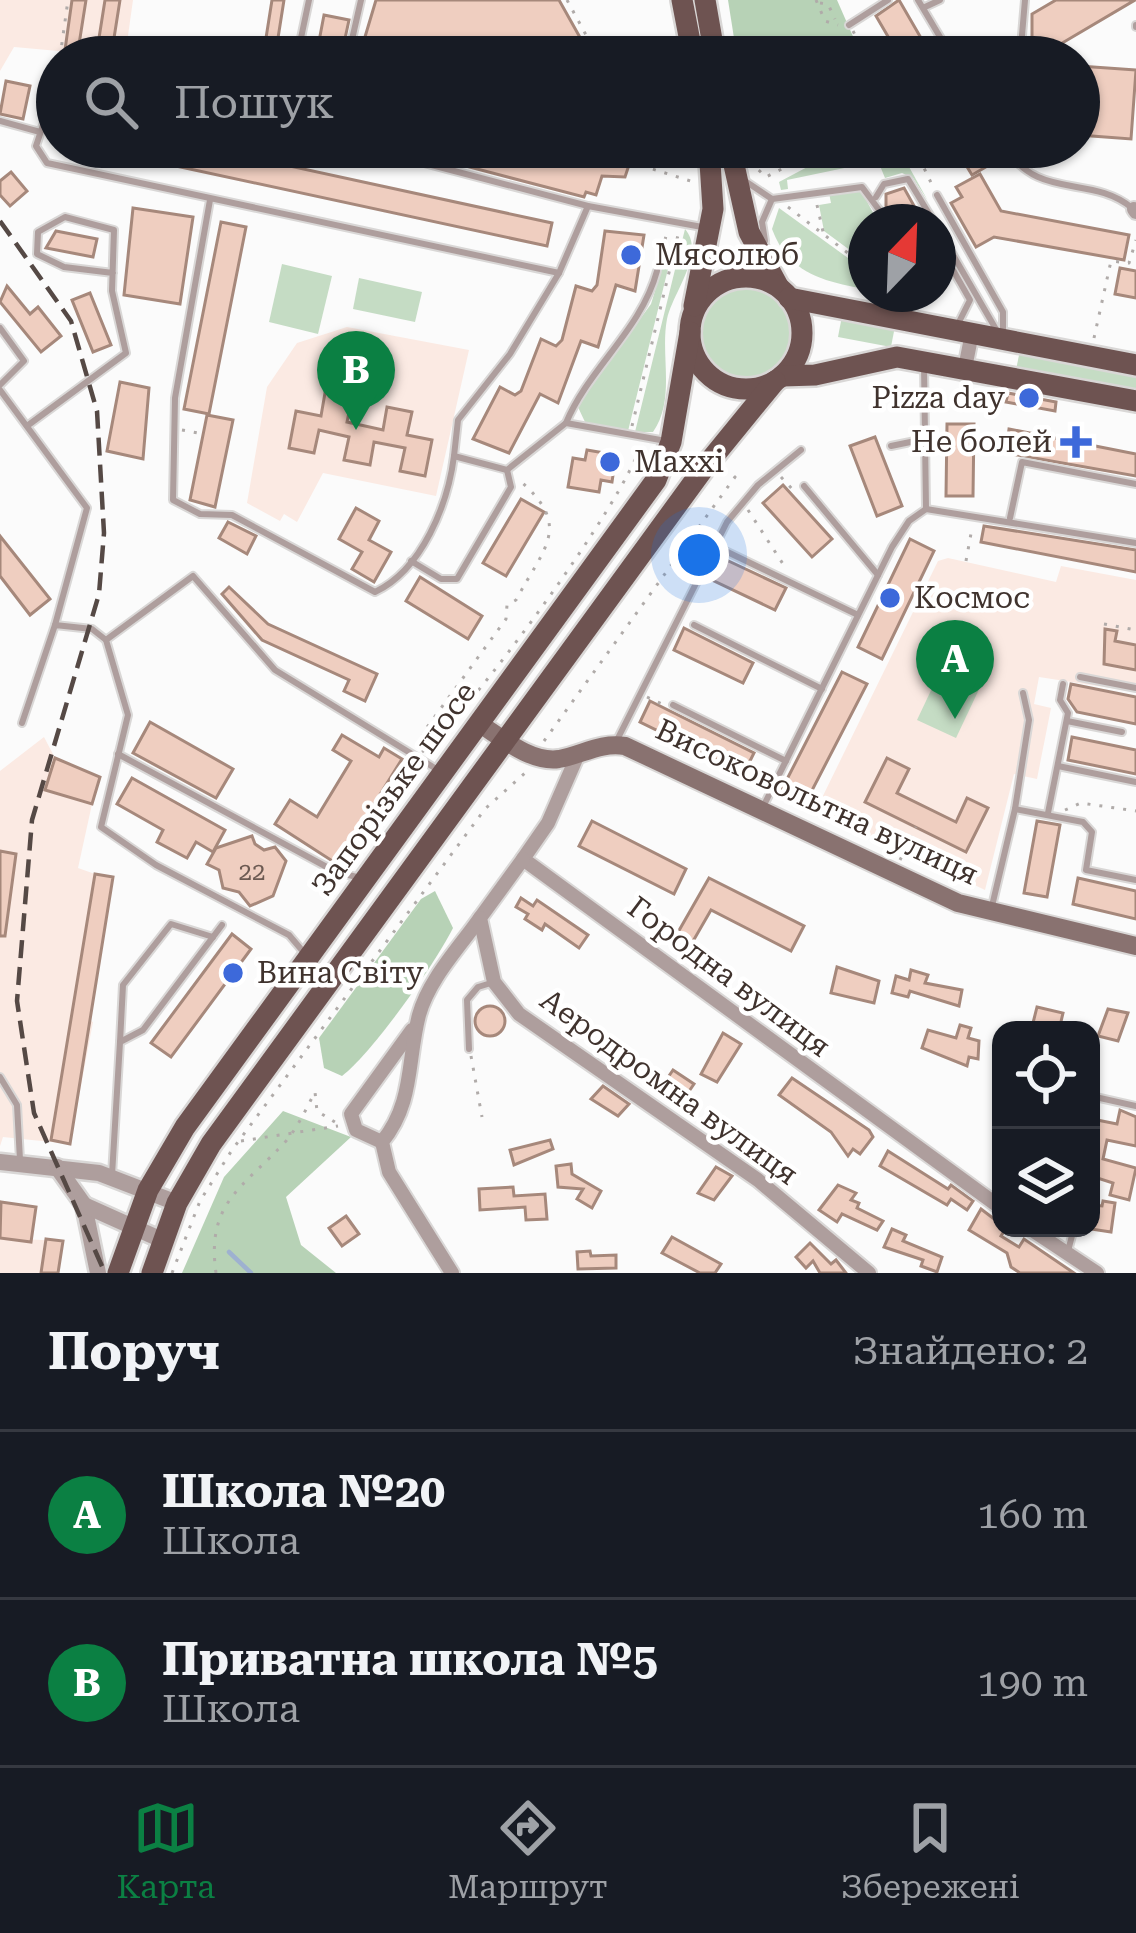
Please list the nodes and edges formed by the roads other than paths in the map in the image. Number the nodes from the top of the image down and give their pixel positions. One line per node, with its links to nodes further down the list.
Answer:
1 (309, 0): 10 (lane)
2 (361, 0): 11 (lane)
3 (682, 0): 12 (main road)
4 (704, 0): 13 (main road)
5 (888, 0): 9 (lane)
6 (940, 0): 8 (lane)
7 (1025, 0): 15 (lane)
8 (922, 4): 14 (lane)
9 (849, 25)
10 (301, 36)
11 (352, 36)
12 (688, 36)
13 (711, 36)
14 (940, 36)
15 (1022, 36)
16 (0, 122): 17 (lane)
17 (36, 131)
18 (69, 168): 26 (lane)
19 (443, 168): 30 (lane)
20 (710, 168): 32 (main road, Запорізьке шосе)
21 (738, 168): 38 (main road)
22 (745, 168): 25 (lane)
23 (1021, 168): 31 (lane)
24 (937, 195): 42 (lane)
25 (774, 199): 27 (lane); 38 (lane)
26 (210, 200): 36 (lane); 63 (lane)
27 (876, 200): 28 (lane); 29 (lane)
28 (878, 204)
29 (922, 204)
30 (588, 206): 32 (lane); 36 (lane)
31 (1135, 211)
32 (711, 230): 39 (main road, Запорізьке шосе)
33 (956, 260): 42 (lane)
34 (657, 271): 49 (lane)
35 (113, 273): 35 (lane); 50 (lane)
36 (559, 273): 55 (lane)
37 (956, 275): 41 (lane)
38 (778, 284): 39 (main road); 41 (main road); 46 (main road)
39 (691, 325): 46 (main road); 52 (main road, Запорізьке шосе)
40 (0, 328): 47 (lane)
41 (963, 332): 42 (main road); 45 (street)
42 (1002, 339): 44 (main road)
43 (924, 361): 45 (main road); 46 (main road); 51 (lane)
44 (1136, 365)
45 (965, 368): 48 (main road)
46 (778, 378): 79 (main road, Запорізьке шосе)
47 (0, 388): 50 (lane)
48 (1136, 400)
49 (566, 423): 52 (lane); 56 (lane)
50 (27, 426): 67 (lane)
51 (925, 439): 53 (lane); 59 (lane)
52 (671, 442): 77 (main road, Запорізьке шосе)
53 (890, 446)
54 (801, 450): 62 (lane)
55 (454, 456): 56 (lane); 63 (lane)
56 (508, 470): 63 (lane)
57 (1136, 484): 60 (lane)
58 (804, 486): 64 (lane)
59 (926, 509): 60 (lane); 64 (lane)
60 (1010, 518): 61 (lane)
61 (1136, 543)
62 (713, 545): 65 (lane); 80 (lane)
63 (411, 561)
64 (878, 575): 65 (lane)
65 (858, 615): 72 (lane)
66 (694, 625): 72 (lane)
67 (55, 626): 68 (lane); 76 (lane)
68 (106, 640): 82 (lane); 85 (lane)
69 (1080, 677): 71 (lane)
70 (1063, 684): 75 (lane)
71 (1136, 688)
72 (822, 689): 83 (lane)
73 (1023, 693): 87 (lane)
74 (673, 705): 83 (lane)
75 (1067, 721): 78 (lane); 84 (lane)
76 (22, 723)
77 (481, 724): 79 (main road, Високовольтна вулиця); 85 (main road, Запорізьке шосе)
78 (1122, 732)
79 (506, 741): 81 (main road, Високовольтна вулиця); 113 (main road, Запорізьке шосе)
80 (614, 744): 81 (main road, Високовольтна вулиця); 88 (main road, Високовольтна вулиця)
81 (579, 752): 90 (street)
82 (118, 754): 91 (lane); 98 (lane)
83 (786, 761): 88 (lane)
84 (1058, 766): 86 (lane); 89 (lane)
85 (444, 774): 91 (main road, Запорізьке шосе)
86 (1136, 782)
87 (1015, 809): 89 (lane); 93 (lane)
88 (761, 811): 93 (main road, Високовольтна вулиця)
89 (1048, 813): 92 (lane)
90 (523, 859): 94 (street); 112 (street, Городна вулиця)
91 (365, 879): 98 (main road, Запорізьке шосе)
92 (1136, 880)
93 (990, 915): 97 (main road, Високовольтна вулиця)
94 (480, 918): 99 (street); 100 (street)
95 (222, 925): 96 (lane)
96 (213, 937): 101 (lane); 101 (lane)
97 (1136, 946)
98 (308, 958): 111 (main road, Запорізьке шосе)
99 (494, 982): 102 (lane); 124 (street, Аеродромна вулиця)
100 (418, 1020): 106 (street); 106 (street)
101 (120, 1042): 110 (lane)
102 (469, 1049)
103 (0, 1077): 108 (lane)
104 (1100, 1098): 105 (lane)
105 (1136, 1106)
106 (382, 1142): 123 (street)
107 (0, 1162): 108 (street)
108 (20, 1164): 109 (street)
109 (57, 1167): 110 (street); 114 (street)
110 (112, 1177): 111 (street)
111 (148, 1190): 113 (street); 115 (main road, Запорізьке шосе)
112 (992, 1201)
113 (177, 1203): 118 (main road, Запорізьке шосе)
114 (84, 1204): 115 (street); 120 (street)
115 (134, 1228): 118 (street); 121 (main road, Запорізьке шосе)
116 (1042, 1237): 119 (street)
117 (1072, 1237): 119 (lane)
118 (162, 1240): 122 (main road, Запорізьке шосе)
119 (1067, 1254): 125 (street)
120 (98, 1273)
121 (118, 1273)
122 (152, 1273)
123 (452, 1273)
124 (869, 1273)
125 (1096, 1273)

